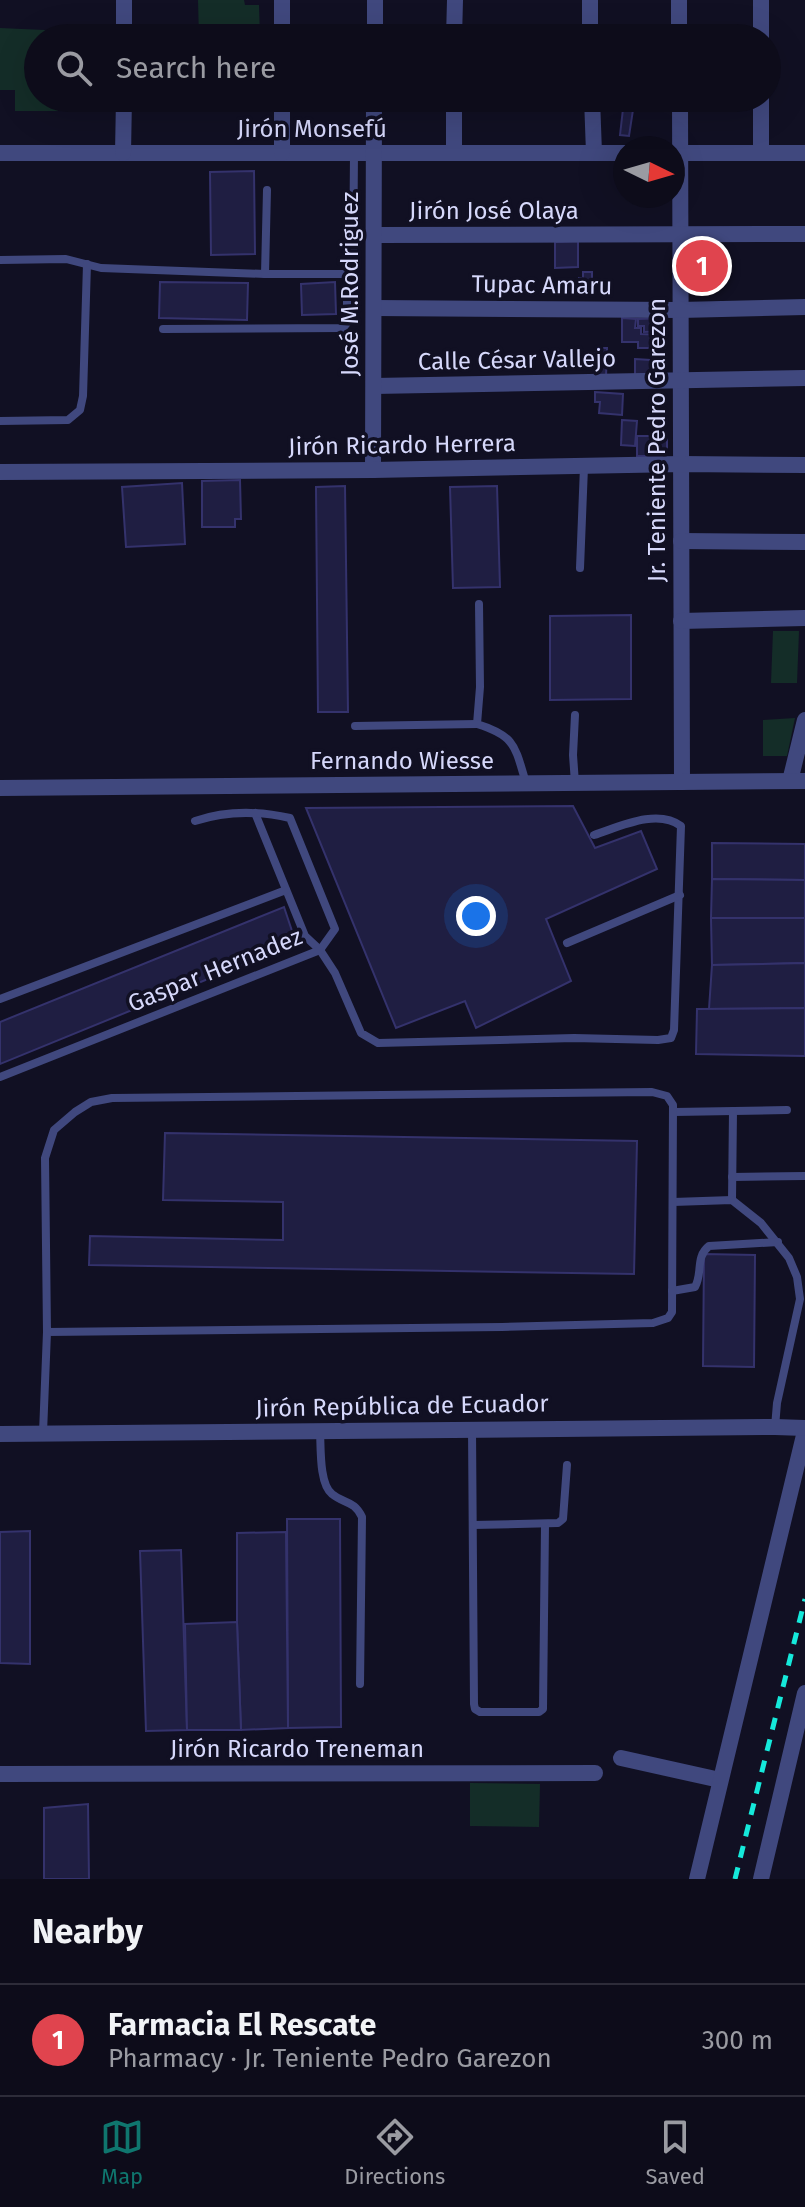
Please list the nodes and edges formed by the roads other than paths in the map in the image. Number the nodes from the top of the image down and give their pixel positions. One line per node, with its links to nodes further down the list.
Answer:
1 (124, 0): 8 (street)
2 (282, 0): 9 (street)
3 (375, 0): 10 (street)
4 (455, 0): 11 (street)
5 (590, 0): 12 (street)
6 (679, 0): 13 (street)
7 (761, 0): 14 (street)
8 (124, 24)
9 (282, 24)
10 (375, 24)
11 (454, 24)
12 (590, 24)
13 (679, 24)
14 (761, 24)
15 (124, 112): 24 (street)
16 (282, 112): 25 (street)
17 (374, 112): 27 (street, José M.Rodriguez)
18 (454, 112): 28 (street)
19 (593, 112): 29 (street)
20 (679, 112): 22 (street, Jr. Teniente Pedro Garezon)
21 (761, 112): 32 (street)
22 (677, 136)
23 (0, 153): 24 (street, Jirón Monsefú)
24 (123, 153): 25 (street, Jirón Monsefú)
25 (282, 153): 26 (street, Jirón Monsefú)
26 (354, 153): 27 (street, Jirón Monsefú); 42 (lane)
27 (374, 153): 28 (street, Jirón Monsefú); 37 (street, José M.Rodriguez)
28 (454, 153): 29 (street, Jirón Monsefú)
29 (594, 153): 30 (street, Jirón Monsefú)
30 (613, 153)
31 (685, 153): 32 (street)
32 (761, 153): 33 (street)
33 (805, 153)
34 (267, 190): 41 (lane)
35 (679, 208): 38 (street, Jr. Teniente Pedro Garezon)
36 (805, 234): 38 (street, Jirón José Olaya)
37 (375, 235): 38 (street, Jirón José Olaya); 44 (street, José M.Rodriguez)
38 (680, 235): 45 (street, Jr. Teniente Pedro Garezon)
39 (0, 260): 40 (lane)
40 (87, 264): 41 (lane); 50 (lane)
41 (265, 274): 42 (lane)
42 (347, 274): 46 (lane)
43 (805, 307): 45 (street, Tupac Amaru)
44 (374, 308): 45 (street, Tupac Amaru); 49 (street, José M.Rodriguez)
45 (680, 310): 48 (street, Jr. Teniente Pedro Garezon)
46 (163, 329)
47 (805, 378): 48 (street, Calle César Vallejo)
48 (681, 381): 49 (street, Calle César Vallejo); 51 (street, Jr. Teniente Pedro Garezon)
49 (374, 386): 54 (street, José M.Rodriguez)
50 (0, 421)
51 (681, 464): 52 (street, Jirón Ricardo Herrera); 53 (street, Jirón Ricardo Herrera); 56 (street, Jr. Teniente Pedro Garezon)
52 (805, 465)
53 (584, 466): 54 (street, Jirón Ricardo Herrera); 58 (lane)
54 (373, 470): 55 (street, Jirón Ricardo Herrera)
55 (0, 472)
56 (681, 541): 57 (street); 61 (street, Jr. Teniente Pedro Garezon)
57 (805, 542)
58 (580, 568)
59 (479, 604): 64 (lane)
60 (805, 618): 61 (street)
61 (681, 621): 67 (street, Jr. Teniente Pedro Garezon)
62 (575, 715): 69 (lane)
63 (805, 720): 66 (street)
64 (477, 724): 65 (lane); 68 (lane)
65 (355, 726)
66 (797, 781): 67 (street, Fernando Wiesse)
67 (682, 782): 69 (street, Fernando Wiesse)
68 (526, 784): 69 (street, Fernando Wiesse); 70 (street, Fernando Wiesse)
69 (575, 784)
70 (0, 788)
71 (255, 813): 72 (lane); 74 (lane); 77 (lane, Gaspar Hernadez)
72 (195, 821)
73 (594, 835): 75 (lane)
74 (286, 890): 77 (lane); 78 (lane)
75 (680, 895): 76 (lane); 77 (lane)
76 (567, 943)
77 (320, 950): 79 (lane, Gaspar Hernadez)
78 (0, 999)
79 (0, 1077)
80 (787, 1110): 81 (lane)
81 (733, 1111): 82 (lane); 84 (lane)
82 (674, 1112): 86 (lane); 89 (lane)
83 (805, 1176): 84 (lane)
84 (732, 1177): 85 (lane)
85 (732, 1200): 86 (lane); 87 (lane)
86 (673, 1202): 88 (lane)
87 (778, 1242): 88 (lane); 90 (lane)
88 (672, 1291): 89 (lane)
89 (47, 1332): 95 (lane)
90 (775, 1427): 91 (street, Jirón República de Ecuador); 92 (street, Jirón República de Ecuador)
91 (472, 1429): 93 (street, Jirón República de Ecuador); 97 (lane)
92 (805, 1430): 105 (street)
93 (320, 1431): 95 (street, Jirón República de Ecuador); 99 (lane)
94 (0, 1434): 95 (street, Jirón República de Ecuador)
95 (43, 1434)
96 (567, 1465): 98 (lane)
97 (473, 1525): 98 (lane); 98 (lane)
98 (545, 1525)
99 (360, 1684)
100 (805, 1693): 101 (street)
101 (801, 1728): 107 (street)
102 (621, 1758): 105 (street)
103 (595, 1773): 104 (street, Jirón Ricardo Treneman)
104 (0, 1774)
105 (720, 1780): 106 (street)
106 (697, 1879)
107 (761, 1879)

